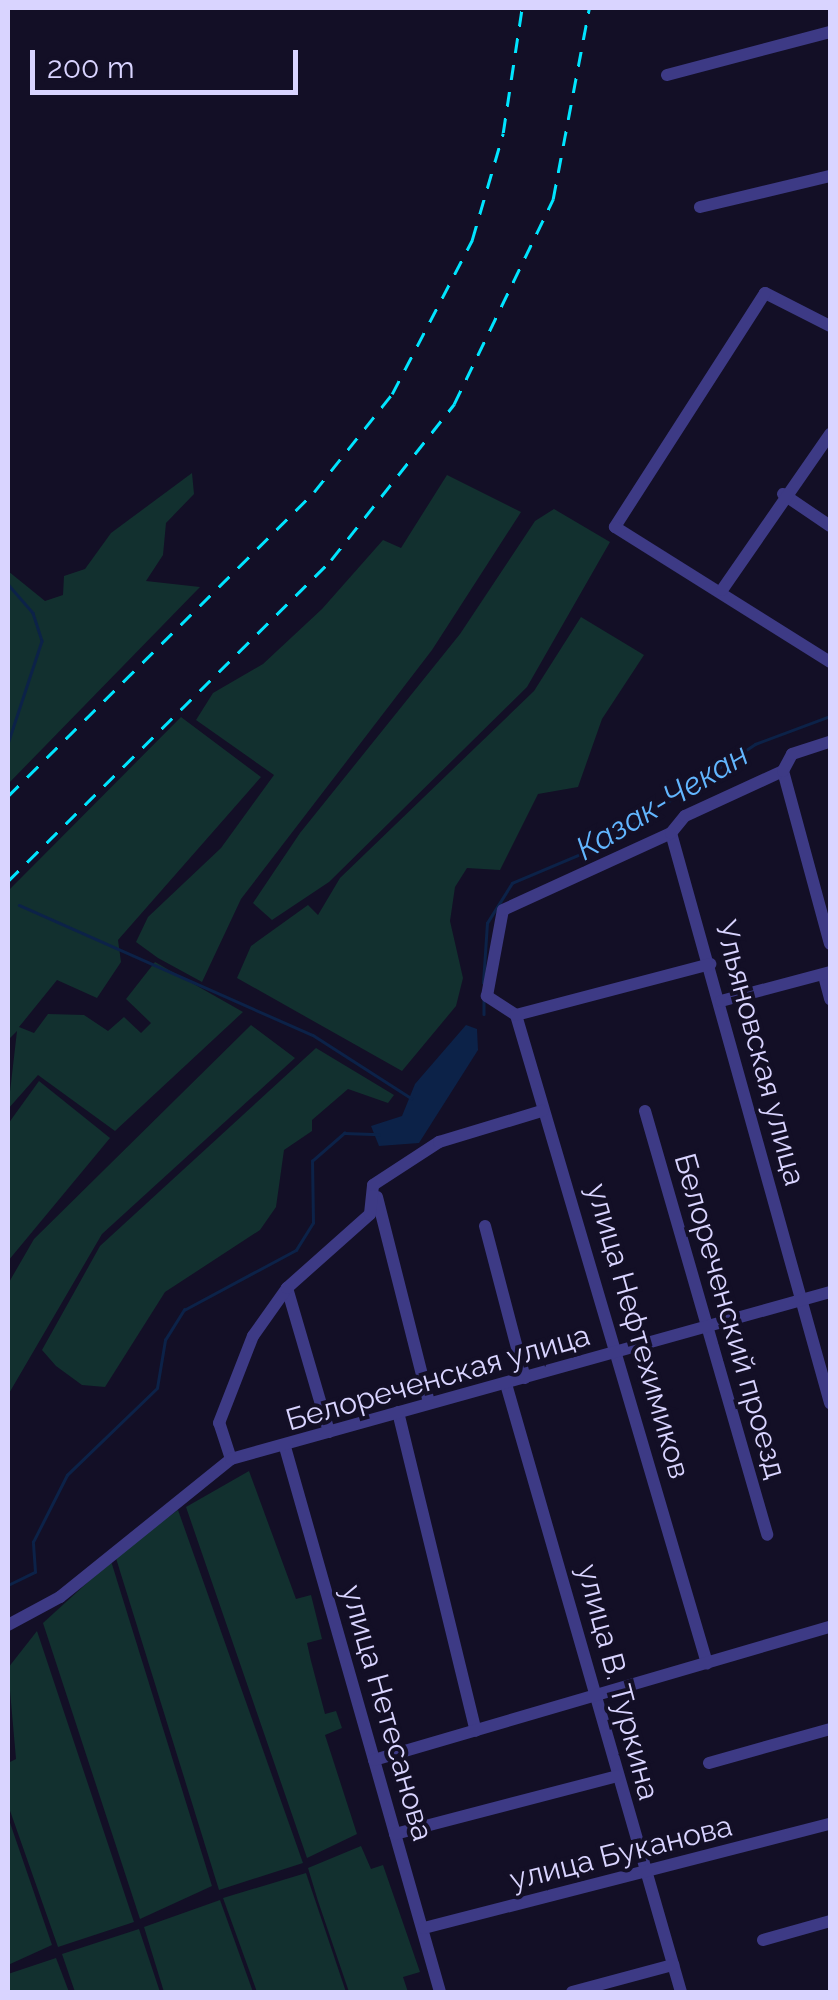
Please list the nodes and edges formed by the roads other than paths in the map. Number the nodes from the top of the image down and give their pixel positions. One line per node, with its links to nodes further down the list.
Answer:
1 (830, 32): 2 (street)
2 (668, 75)
3 (830, 176): 4 (street)
4 (700, 206)
5 (830, 326): 9 (street)
6 (830, 434): 7 (street)
7 (783, 494): 8 (street); 9 (street)
8 (830, 526)
9 (722, 590): 10 (street)
10 (830, 662)
11 (830, 742): 12 (street)
12 (783, 771): 13 (street); 14 (street)
13 (672, 833): 15 (street, Ульяновская улица); 19 (street)
14 (830, 944)
15 (710, 964): 18 (street, Ульяновская улица); 19 (street)
16 (827, 974): 17 (street); 18 (street)
17 (830, 999)
18 (721, 1001): 26 (street, Ульяновская улица)
19 (516, 1015): 20 (street, улица Нефтехимиков)
20 (542, 1110): 22 (street); 28 (street, улица Нефтехимиков)
21 (645, 1111): 27 (street, Белореченский проезд)
22 (374, 1185): 24 (street); 31 (street)
23 (485, 1226): 29 (street)
24 (287, 1288): 34 (street); 36 (street)
25 (830, 1292): 26 (street, Белореченская улица)
26 (801, 1300): 27 (street, Белореченская улица); 32 (street, Ульяновская улица)
27 (708, 1326): 28 (street, Белореченская улица); 37 (street, Белореченский проезд)
28 (618, 1354): 29 (street, Белореченская улица); 40 (street, улица Нефтехимиков)
29 (525, 1378): 30 (street, Белореченская улица)
30 (506, 1384): 31 (street, Белореченская улица); 41 (street, улица В. Туркина)
31 (429, 1402): 33 (street, Белореченская улица)
32 (830, 1403)
33 (398, 1412): 34 (street, Белореченская улица); 43 (street)
34 (329, 1432): 35 (street, Белореченская улица)
35 (285, 1447): 36 (street, Белореченская улица); 44 (street, улица Нетесанова)
36 (231, 1459): 38 (street)
37 (767, 1535)
38 (8, 1625)
39 (830, 1627): 40 (street)
40 (707, 1663): 41 (street)
41 (598, 1695): 43 (street); 46 (street, улица В. Туркина)
42 (830, 1729): 45 (street)
43 (476, 1731): 44 (street)
44 (374, 1760): 48 (street, улица Нетесанова)
45 (709, 1763)
46 (617, 1776): 48 (street); 49 (street, улица В. Туркина)
47 (830, 1824): 49 (street, улица Буканова)
48 (395, 1834): 51 (street, улица Нетесанова)
49 (646, 1875): 51 (street, улица Буканова); 53 (street, улица В. Туркина)
50 (830, 1921): 52 (street)
51 (424, 1928): 54 (street, улица Нетесанова)
52 (763, 1940)
53 (673, 1964): 55 (street); 56 (street, улица В. Туркина)
54 (440, 1992)
55 (572, 1992)
56 (681, 1992)

